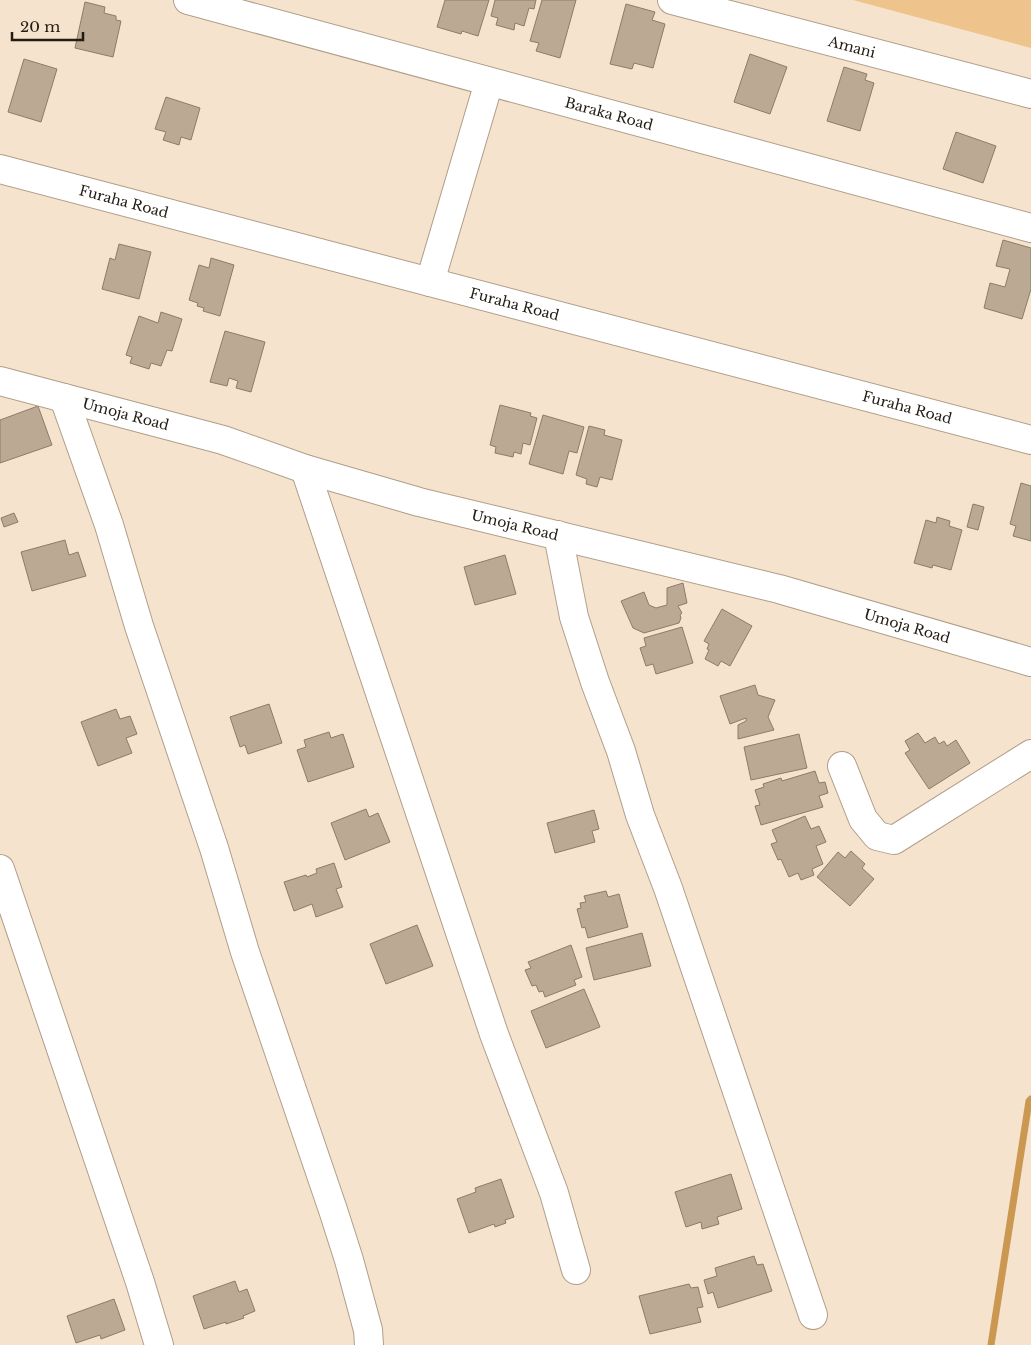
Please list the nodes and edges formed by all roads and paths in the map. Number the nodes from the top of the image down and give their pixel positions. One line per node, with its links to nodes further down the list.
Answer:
1 (188, 0): 3 (street, Baraka Road)
2 (672, 0): 4 (street, Amani)
3 (489, 82): 6 (street, Baraka Road); 7 (street)
4 (1031, 94)
5 (0, 169): 7 (street, Furaha Road)
6 (1031, 228)
7 (430, 282): 10 (street, Furaha Road)
8 (0, 381): 9 (street, Umoja Road)
9 (64, 398): 11 (street, Umoja Road); 20 (street)
10 (1031, 440)
11 (305, 469): 12 (street, Umoja Road); 17 (street)
12 (558, 535): 13 (street, Umoja Road); 18 (street)
13 (1031, 662)
14 (1031, 754): 15 (street)
15 (842, 766)
16 (0, 869): 19 (street)
17 (576, 1270)
18 (813, 1315)
19 (160, 1345)
20 (369, 1345)

